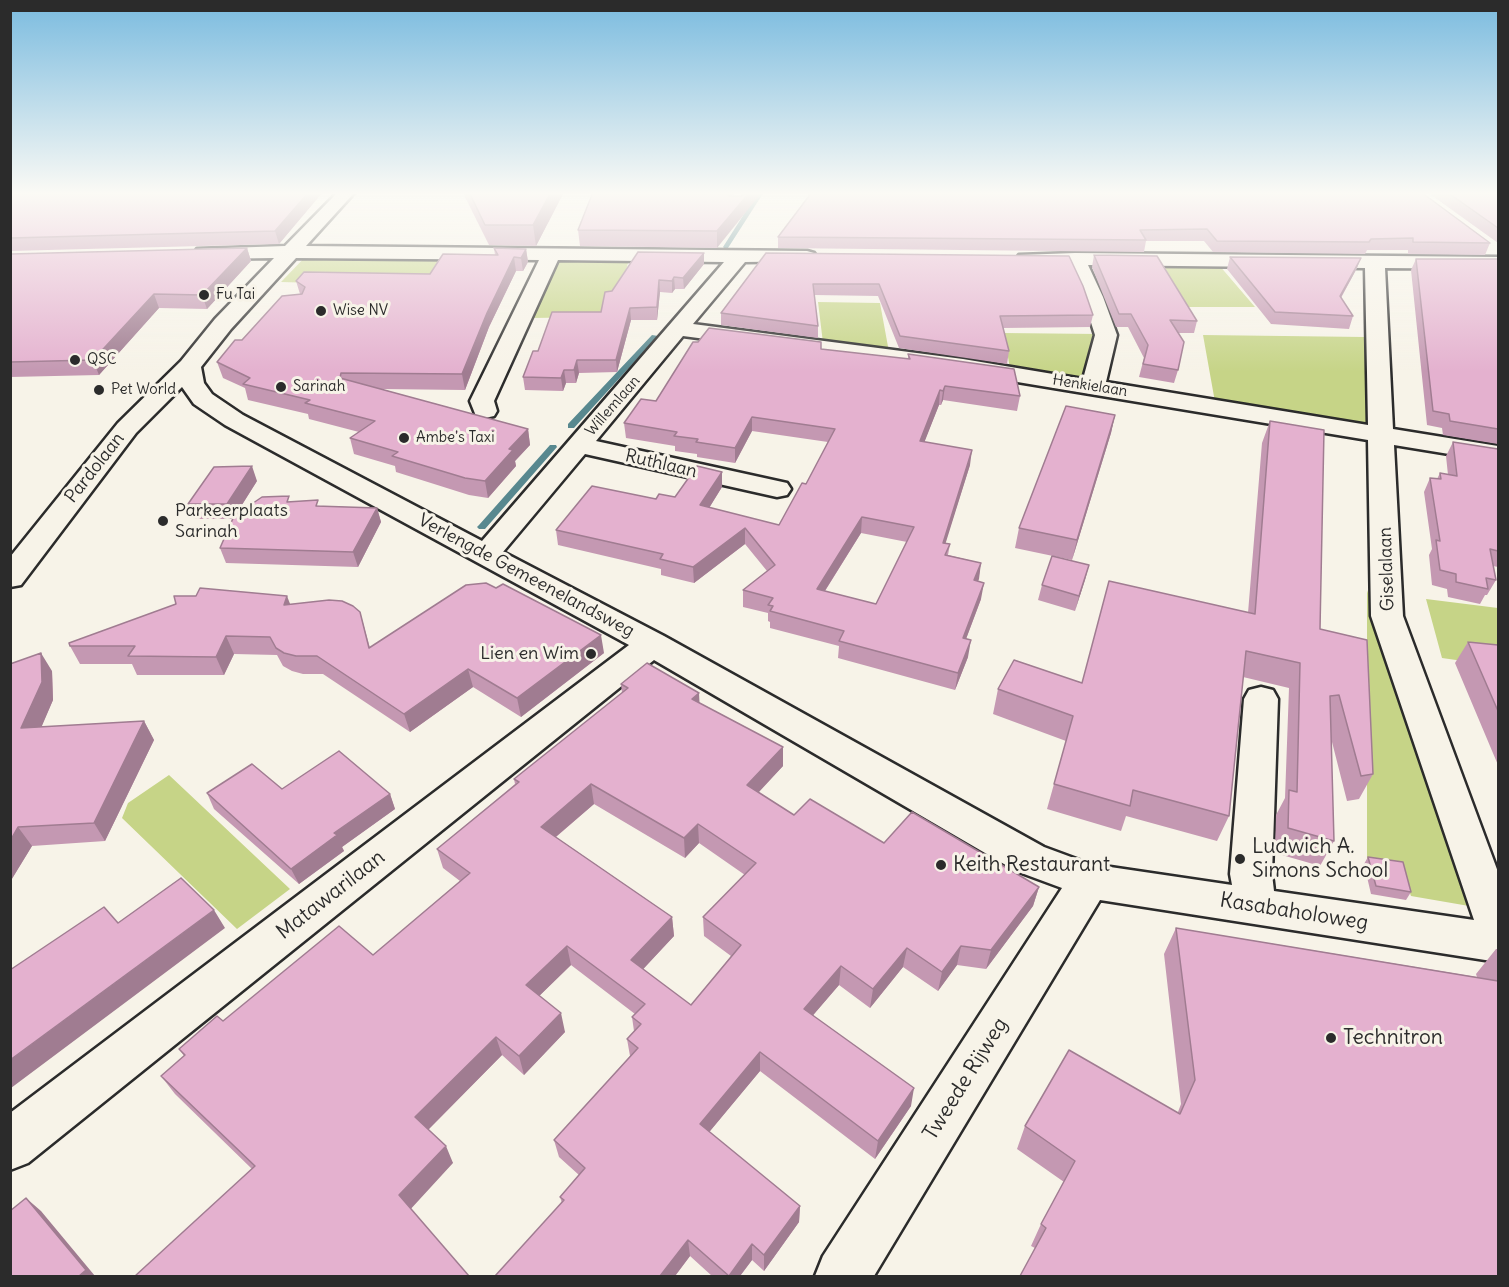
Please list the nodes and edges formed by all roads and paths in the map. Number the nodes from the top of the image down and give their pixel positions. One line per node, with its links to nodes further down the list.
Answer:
1 (289, 252): 4 (street)
2 (292, 252): 13 (street)
3 (297, 252): 5 (street)
4 (187, 254)
5 (551, 255): 6 (street); 15 (street)
6 (739, 257): 7 (street); 12 (street, Willemlaan)
7 (823, 258)
8 (1003, 259): 9 (street)
9 (1075, 260): 10 (street); 14 (street)
10 (1375, 262): 11 (street); 16 (street, Giselalaan)
11 (1498, 263)
12 (679, 329): 14 (street, Henkielaan); 17 (street, Willemlaan)
13 (189, 366): 20 (street, Pardolaan); 22 (street, Verlengde Gemeenelandsweg)
14 (1093, 386): 16 (street, Henkielaan)
15 (485, 411)
16 (1382, 434): 18 (street, Henkielaan); 28 (street, Giselalaan)
17 (580, 445): 19 (street, Ruthlaan); 22 (street, Willemlaan)
18 (1498, 454)
19 (777, 489)
20 (42, 537): 21 (street); 23 (street, Pardolaan)
21 (10, 542)
22 (486, 554): 24 (street, Verlengde Gemeenelandsweg)
23 (10, 578)
24 (652, 644): 26 (street, Verlengde Gemeenelandsweg); 30 (street, Matawarilaan)
25 (1261, 699): 27 (street)
26 (1089, 882): 27 (street, Kasabaholoweg); 31 (street, Tweede Rijweg)
27 (1255, 906): 29 (street, Kasabaholoweg)
28 (1498, 929)
29 (1498, 943)
30 (10, 1145)
31 (843, 1276)

